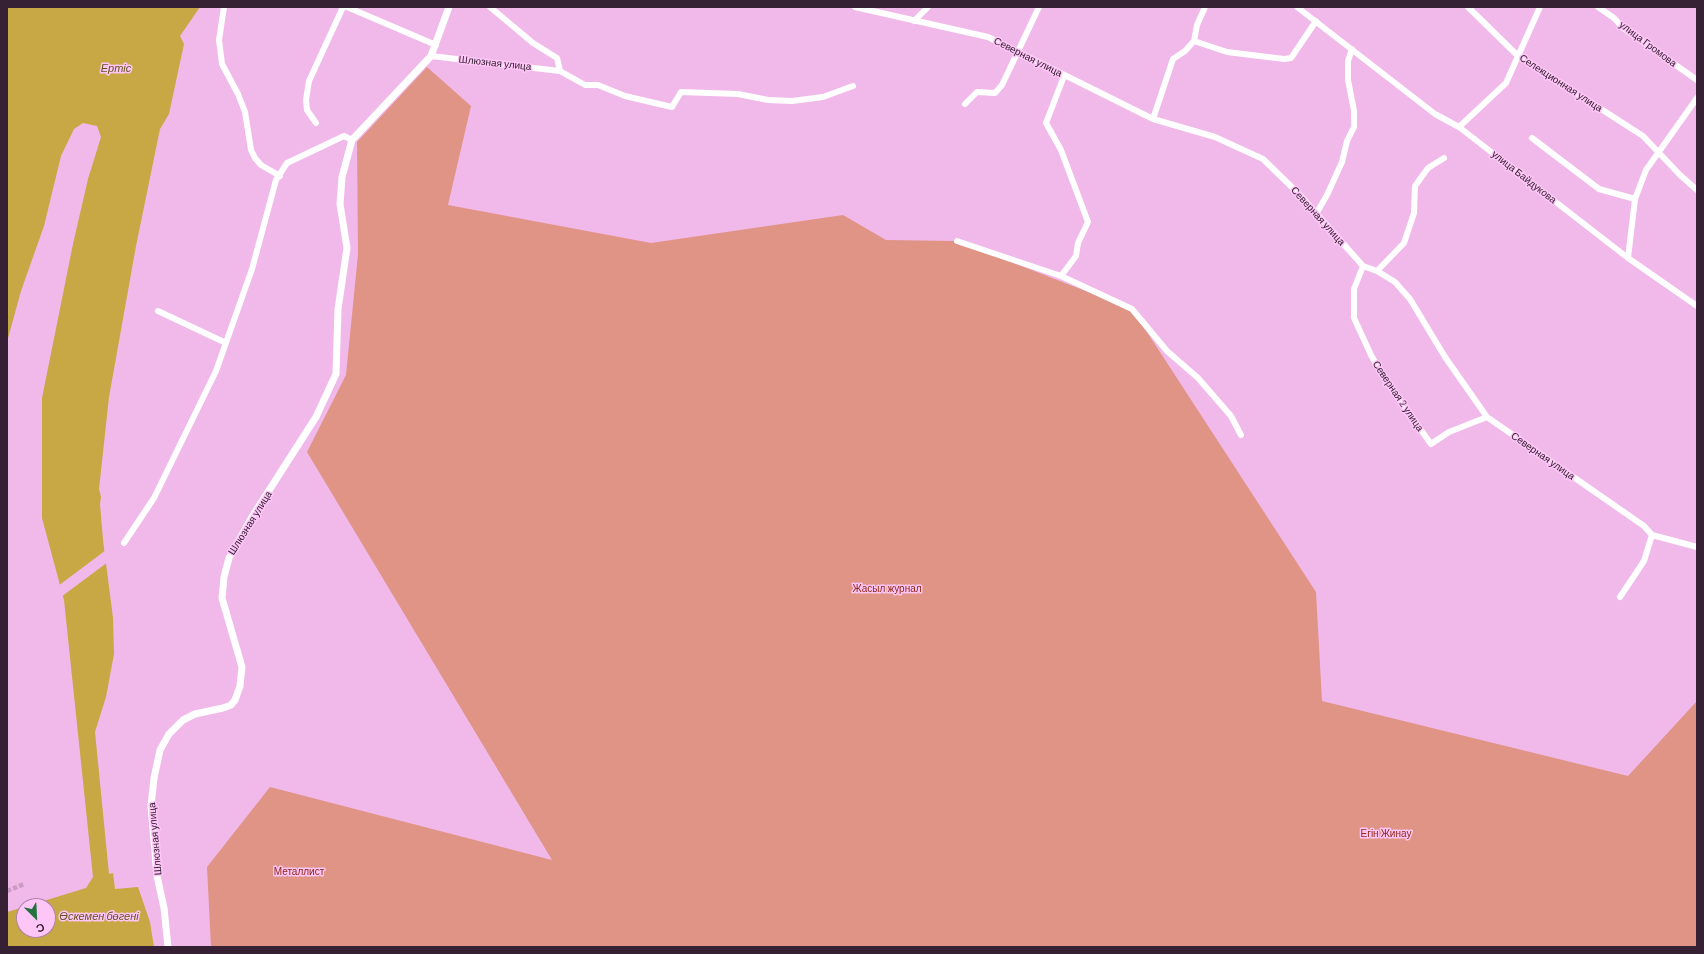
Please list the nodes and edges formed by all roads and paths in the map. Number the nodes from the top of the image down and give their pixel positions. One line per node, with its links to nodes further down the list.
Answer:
1 (224, 7): 35 (street)
2 (343, 7): 29 (street)
3 (347, 7): 17 (street)
4 (449, 7): 17 (street, Шлюзная улица)
5 (490, 7): 22 (street)
6 (855, 7): 14 (street, Северная улица)
7 (928, 7): 14 (street)
8 (1039, 7): 19 (street)
9 (1205, 7): 16 (street)
10 (1298, 7): 15 (street, улица Байдукова)
11 (1468, 7): 20 (street, Селекционная улица)
12 (1540, 7): 20 (street)
13 (1598, 7): 24 (street, улица Громова)
14 (914, 21): 19 (street, Северная улица)
15 (1316, 21): 16 (street); 18 (street, улица Байдукова)
16 (1194, 41): 28 (street)
17 (436, 45): 21 (street, Шлюзная улица)
18 (1352, 49): 30 (street, улица Байдукова); 38 (street)
19 (1018, 52): 23 (street, Северная улица); 27 (street)
20 (1517, 55): 30 (street); 33 (street, Селекционная улица)
21 (431, 56): 22 (street, Шлюзная улица); 32 (street, Шлюзная улица)
22 (560, 70): 25 (street)
23 (1064, 76): 28 (street, Северная улица); 43 (street)
24 (1697, 80)
25 (853, 86)
26 (1697, 98): 33 (street)
27 (965, 104)
28 (1153, 119): 38 (street, Северная улица)
29 (316, 123)
30 (1459, 127): 40 (street, улица Байдукова)
31 (1532, 138): 37 (street)
32 (352, 140): 35 (street); 53 (street, Шлюзная улица)
33 (1659, 153): 36 (street, Селекционная улица); 37 (street)
34 (1444, 158): 42 (street)
35 (280, 176): 46 (street)
36 (1697, 190)
37 (1635, 199): 40 (street)
38 (1316, 214): 41 (street, Северная улица)
39 (957, 241): 43 (street)
40 (1628, 258): 44 (street, улица Байдукова)
41 (1362, 266): 42 (street, Северная улица); 47 (street, Северная 2 улица)
42 (1377, 271): 47 (street, Северная улица)
43 (1060, 276): 48 (street)
44 (1697, 306)
45 (158, 311): 46 (street)
46 (226, 343): 50 (street)
47 (1487, 417): 49 (street, Северная улица)
48 (1241, 435)
49 (1652, 535): 51 (street, Северная улица); 52 (street)
50 (124, 543)
51 (1697, 548)
52 (1620, 597)
53 (168, 947)

